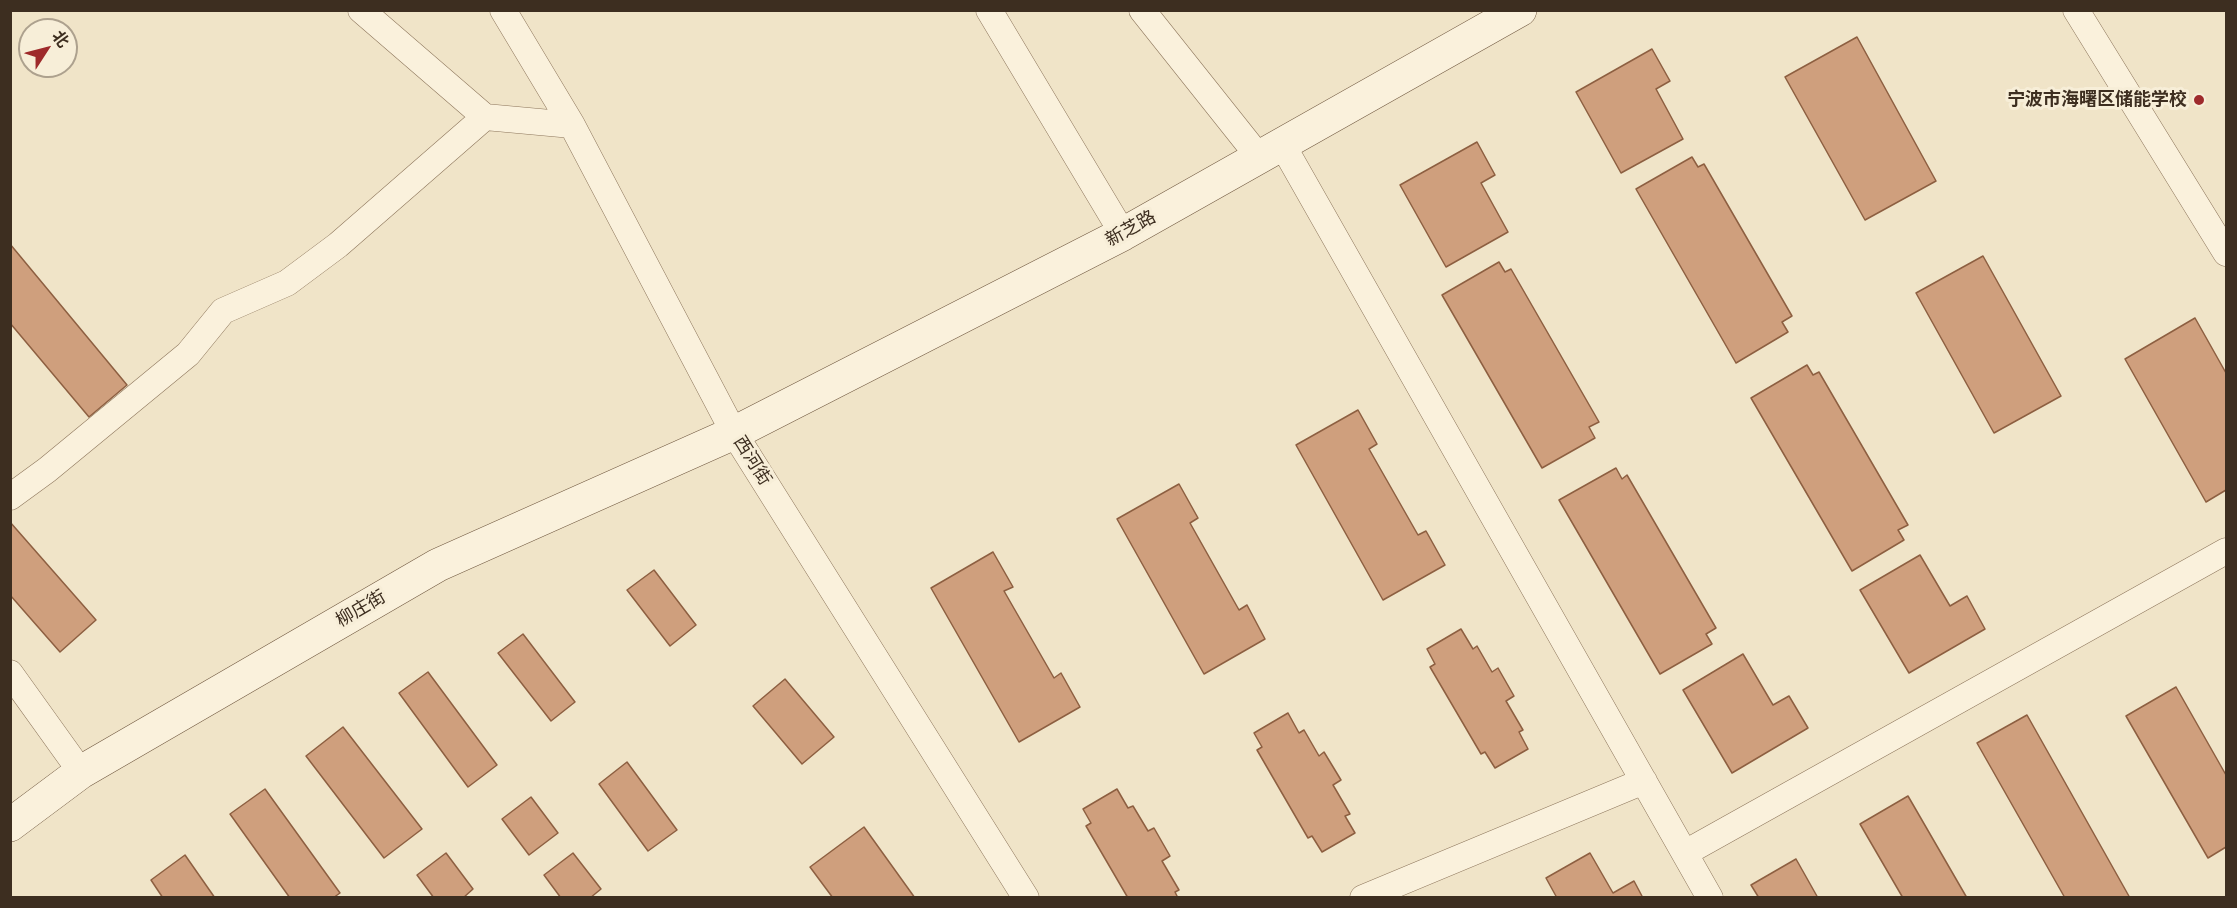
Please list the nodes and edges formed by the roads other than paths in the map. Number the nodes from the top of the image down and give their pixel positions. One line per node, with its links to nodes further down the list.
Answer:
1 (361, 10): 7 (street)
2 (503, 10): 8 (street, 西河街)
3 (989, 10): 10 (street)
4 (1142, 10): 9 (street)
5 (1520, 10): 9 (main road, 新芝路)
6 (2076, 10): 11 (street)
7 (485, 117): 8 (street); 13 (street)
8 (572, 125): 12 (street, 西河街)
9 (1270, 151): 10 (main road, 新芝路); 17 (street)
10 (1123, 234): 12 (main road, 新芝路)
11 (2226, 253)
12 (734, 433): 16 (main road, 柳庄街); 20 (street, 西河街)
13 (10, 497)
14 (2226, 551): 19 (street)
15 (10, 673): 16 (street)
16 (81, 772): 18 (main road, 柳庄街)
17 (1644, 781): 19 (street); 21 (street)
18 (10, 825)
19 (1685, 853): 22 (street)
20 (1026, 897)
21 (1363, 897)
22 (1710, 897)

